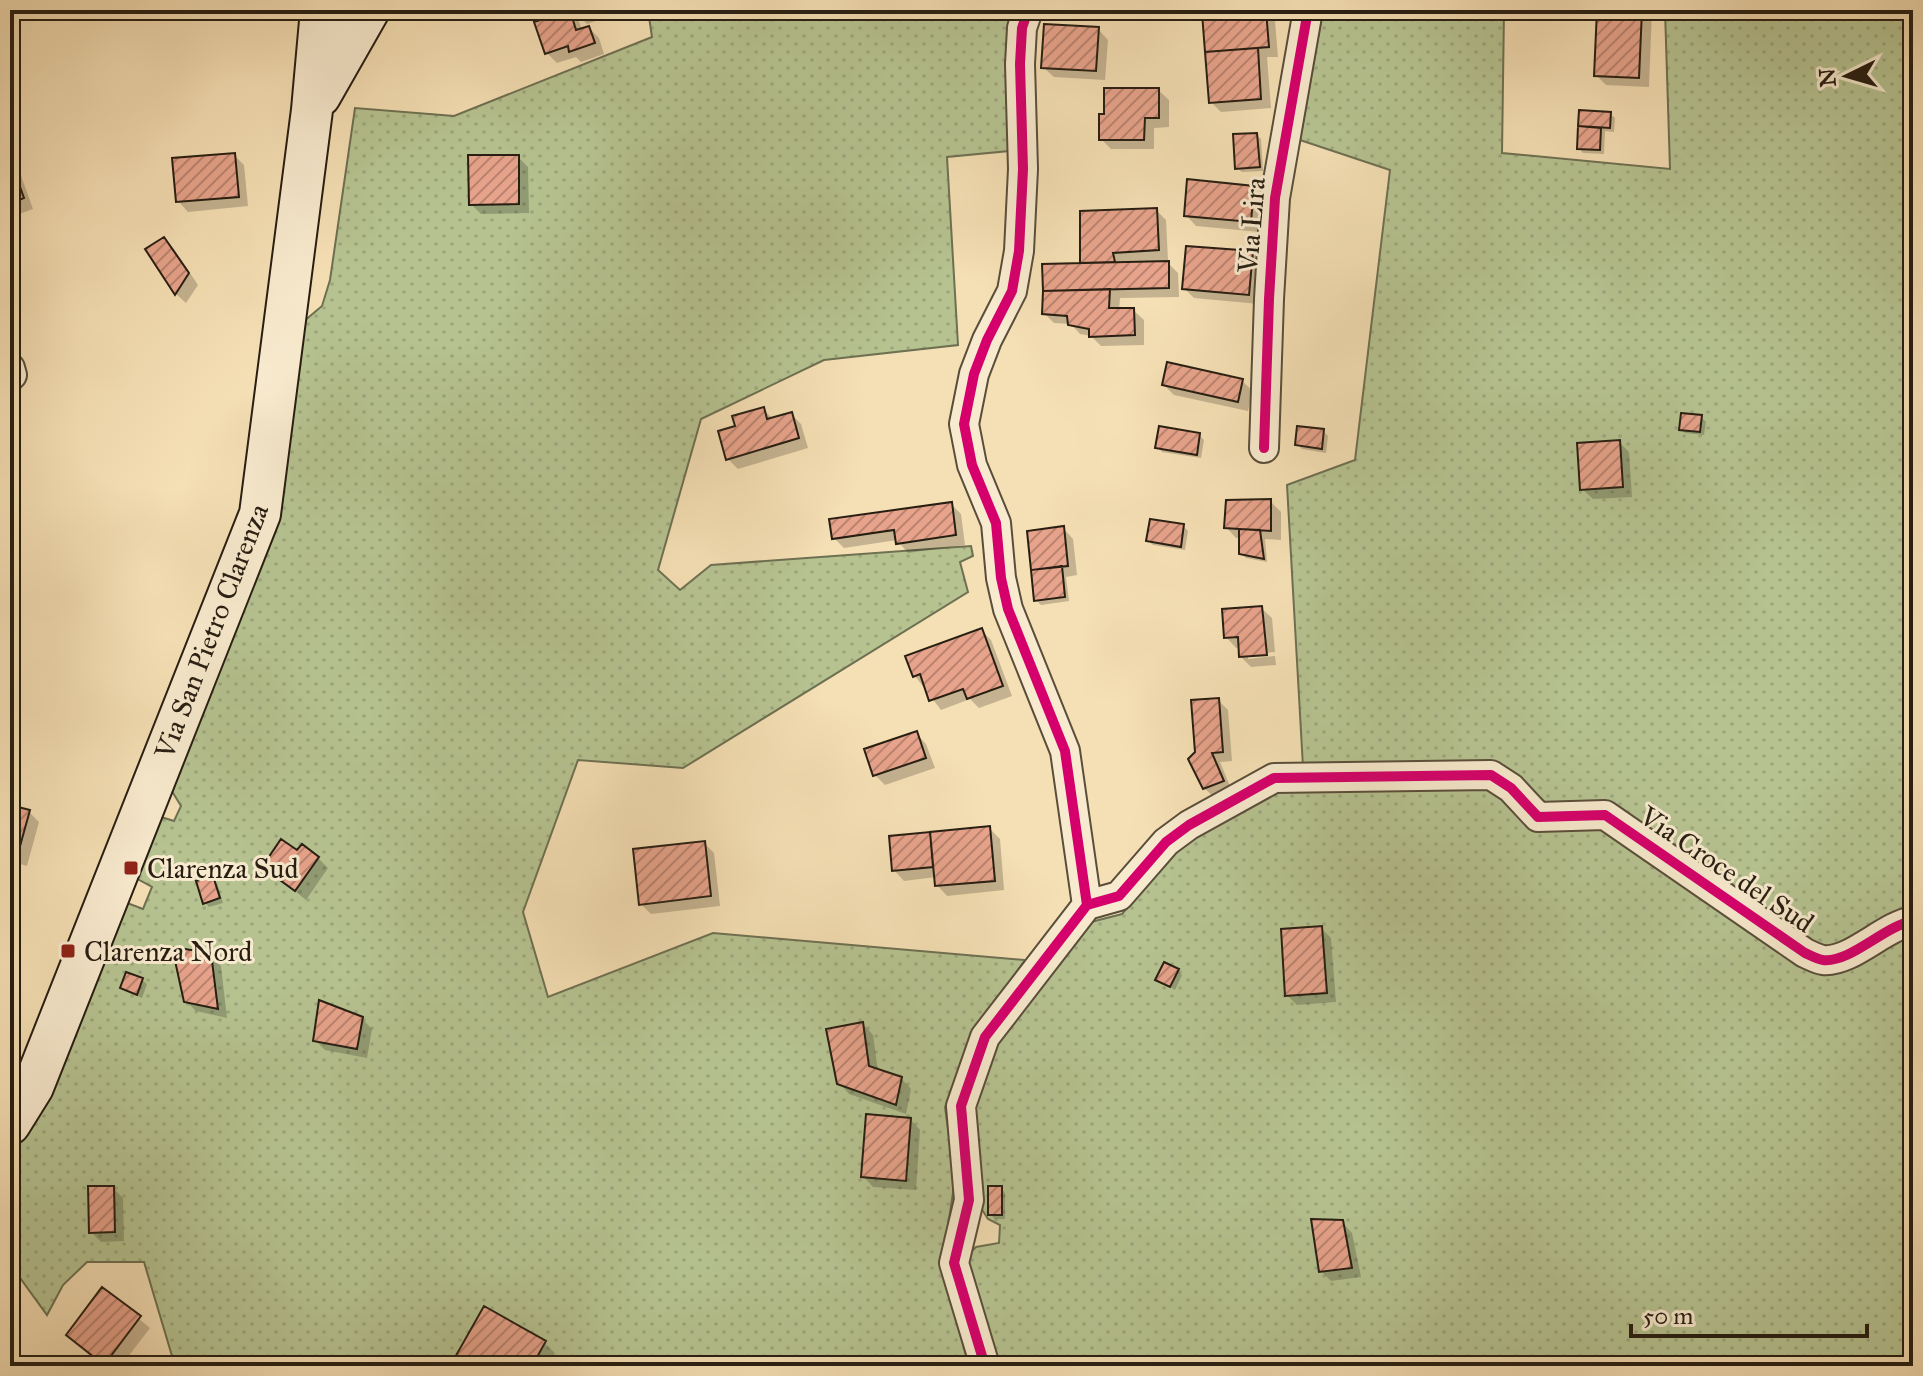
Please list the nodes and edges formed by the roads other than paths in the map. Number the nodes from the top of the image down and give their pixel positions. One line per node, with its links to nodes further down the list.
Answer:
1 (321, 10): 5 (main road, Via San Pietro Clarenza)
2 (369, 10): 5 (main road)
3 (1028, 10): 7 (street)
4 (1308, 10): 6 (street, Via Lira)
5 (312, 110): 9 (main road, Via San Pietro Clarenza)
6 (1264, 448)
7 (1087, 905): 8 (street, Via Croce del Sud); 10 (street)
8 (1913, 921)
9 (10, 1124)
10 (985, 1366)

